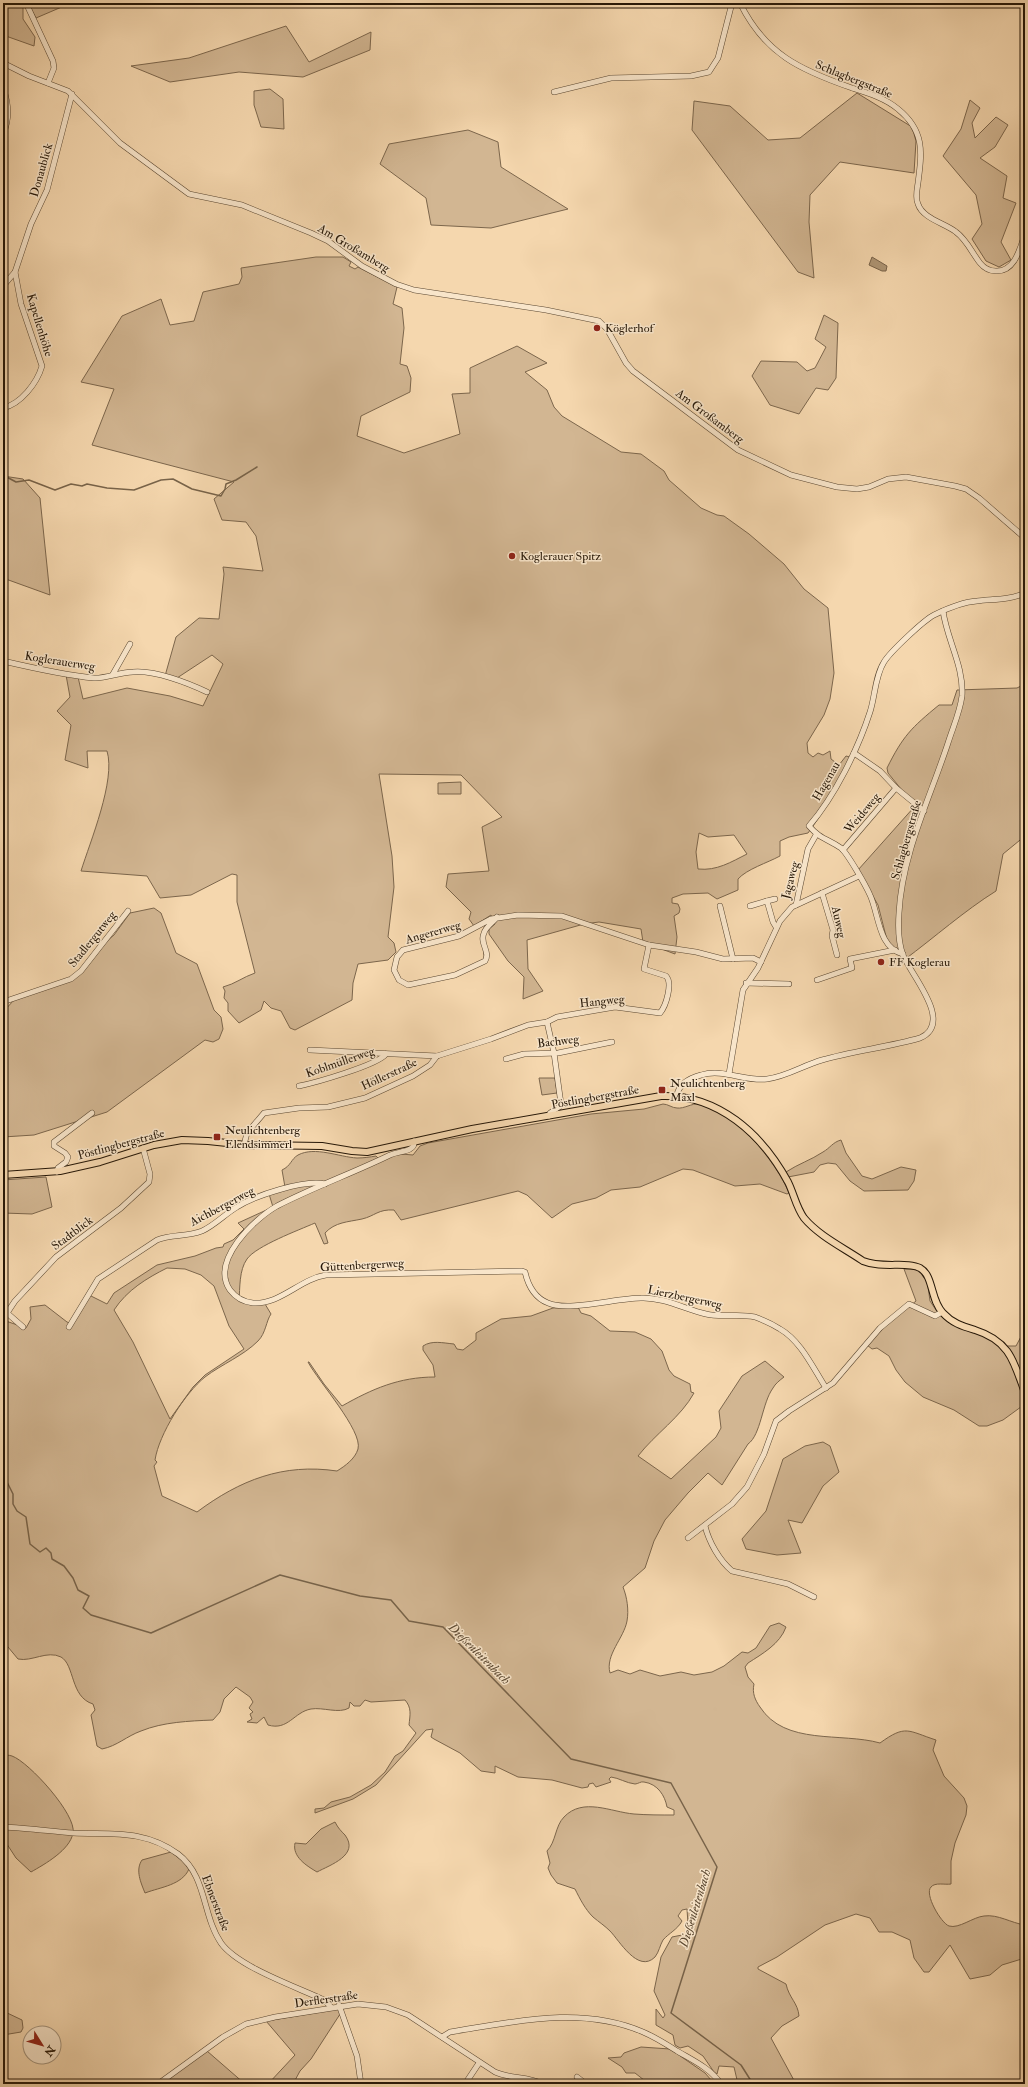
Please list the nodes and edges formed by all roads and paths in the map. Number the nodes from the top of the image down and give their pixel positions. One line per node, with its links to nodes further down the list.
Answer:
1 (26, 3): 5 (street)
2 (732, 3): 7 (street)
3 (740, 3): 10 (street, Schlagbergstraße)
4 (3, 62): 5 (street)
5 (48, 83): 8 (street)
6 (3, 88): 9 (street)
7 (554, 92)
8 (72, 94): 11 (street, Donaublick); 14 (street, Am Großamberg)
9 (3, 134)
10 (1025, 234)
11 (15, 272): 12 (street); 13 (street, Kapellenhöhe)
12 (3, 286)
13 (3, 408)
14 (1025, 538)
15 (1025, 594): 16 (street)
16 (943, 611): 21 (street, Hagenau); 23 (street, Schlagbergstraße)
17 (130, 644): 19 (street)
18 (3, 661): 19 (street, Koglerauerweg)
19 (113, 674): 20 (street, Koglerauerweg)
20 (207, 692)
21 (854, 753): 22 (street, Weideweg); 24 (street, Hagenau)
22 (896, 788): 23 (street, Weideweg); 25 (street, Weideweg)
23 (924, 811): 38 (street, Schlagbergstraße)
24 (816, 835): 25 (street); 30 (street, Jagaweg)
25 (843, 850): 26 (street)
26 (859, 876): 27 (street, Auweg); 37 (street)
27 (822, 893): 30 (street, Auweg); 39 (street, Auweg)
28 (775, 899): 29 (street, Jagaweg)
29 (767, 901): 32 (street, Jagaweg); 35 (street, Jagaweg)
30 (796, 905): 35 (street, Jagaweg)
31 (720, 906): 40 (street)
32 (750, 906)
33 (128, 911): 45 (street, Stadlergutweg)
34 (497, 917): 34 (street, Angererweg); 36 (street, Angererweg)
35 (776, 927): 41 (street, Jagaweg)
36 (649, 945): 40 (street, Angererweg); 46 (street, Hangweg)
37 (895, 950): 38 (street); 42 (street)
38 (903, 954): 53 (street, Schlagbergstraße)
39 (837, 955)
40 (733, 959): 41 (street, Angererweg)
41 (761, 962): 43 (street)
42 (817, 980)
43 (746, 983): 44 (street); 53 (street)
44 (789, 984)
45 (3, 1002)
46 (547, 1022): 50 (street); 51 (street, Höllerstraße)
47 (612, 1042): 50 (street, Bachweg)
48 (310, 1050): 49 (street, Koblmüllerweg)
49 (386, 1054): 51 (street, Koblmüllerweg); 54 (street, Koblmüllerweg)
50 (554, 1054): 52 (street, Bachweg); 57 (street)
51 (437, 1056): 59 (street, Höllerstraße)
52 (506, 1060)
53 (729, 1074): 55 (street, Schlagbergstraße)
54 (299, 1086)
55 (677, 1096): 57 (main road, Pöstlingbergstraße); 65 (main road, Pöstlingbergstraße)
56 (92, 1113): 61 (street, Pöstlingbergstraße)
57 (549, 1116): 58 (main road, Pöstlingbergstraße)
58 (414, 1141): 59 (main road, Pöstlingbergstraße); 63 (street, Güttenbergerweg)
59 (244, 1145): 60 (main road, Pöstlingbergstraße)
60 (143, 1150): 61 (main road, Pöstlingbergstraße); 66 (street, Stadtblick)
61 (57, 1172): 62 (main road, Pöstlingbergstraße)
62 (3, 1175)
63 (325, 1184): 64 (street, Güttenbergerweg); 67 (street, Aichbergerweg)
64 (525, 1272): 68 (street, Lierzbergerweg)
65 (942, 1312): 68 (street); 69 (main road, Pöstlingbergstraße)
66 (23, 1327)
67 (69, 1327)
68 (826, 1388): 70 (street)
69 (1025, 1393)
70 (705, 1526): 71 (street); 72 (street)
71 (688, 1538)
72 (814, 1597)
73 (3, 1827): 75 (street, Ebnerstraße)
74 (339, 2006): 75 (street, Derflerstraße); 76 (street, Derflerstraße); 81 (street)
75 (331, 2007): 80 (street, Derflerstraße)
76 (442, 2037): 77 (street, Derflerstraße); 85 (street)
77 (479, 2063): 82 (street); 83 (street, Derflerstraße)
78 (577, 2077): 84 (street)
79 (1025, 2081): 86 (street)
80 (158, 2084)
81 (361, 2084)
82 (465, 2084)
83 (543, 2084)
84 (586, 2084)
85 (721, 2084)
86 (1011, 2084)

